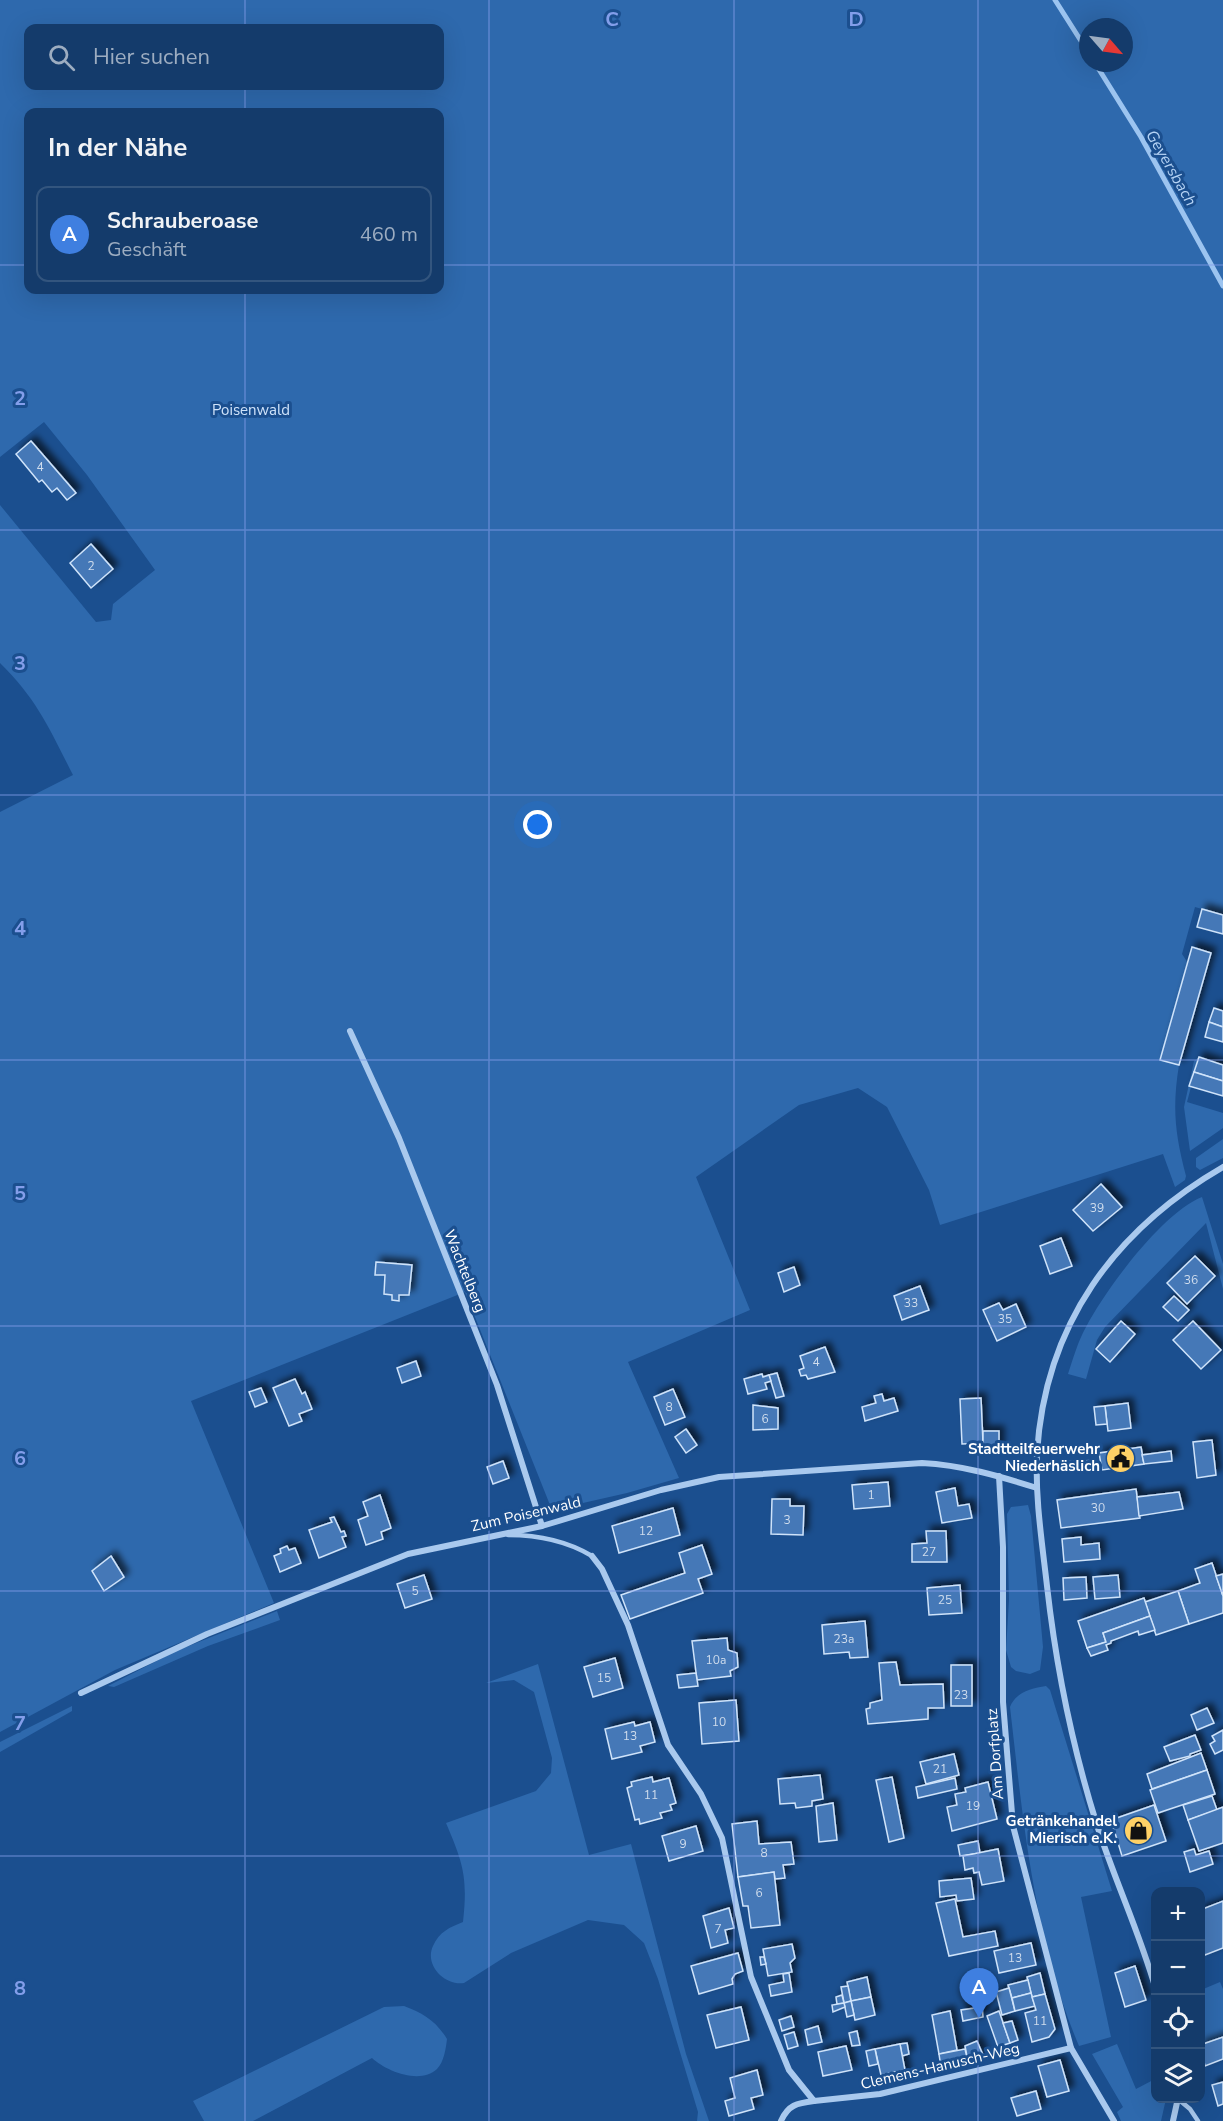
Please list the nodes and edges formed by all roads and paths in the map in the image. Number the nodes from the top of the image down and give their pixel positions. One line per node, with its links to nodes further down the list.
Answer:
1 (350, 1031): 7 (street, Wachtelberg)
2 (1223, 1167): 4 (street)
3 (1092, 1462): 4 (lane)
4 (1037, 1464): 6 (street)
5 (999, 1476): 6 (street); 7 (street, Zum Poisenwald); 12 (street, Am Dorfplatz)
6 (1037, 1488): 11 (street)
7 (542, 1526): 8 (street, Zum Poisenwald)
8 (500, 1535): 9 (lane); 10 (street, Zum Poisenwald)
9 (592, 1556): 13 (street)
10 (81, 1693)
11 (1151, 1977)
12 (1071, 2048): 13 (street, Clemens-Hanusch-Weg); 17 (street, Am Dorfplatz)
13 (813, 2101): 16 (street, Clemens-Hanusch-Weg)
14 (1177, 2103): 18 (street)
15 (1183, 2103): 19 (lane)
16 (782, 2121)
17 (1114, 2121)
18 (1173, 2121)
19 (1198, 2121)

